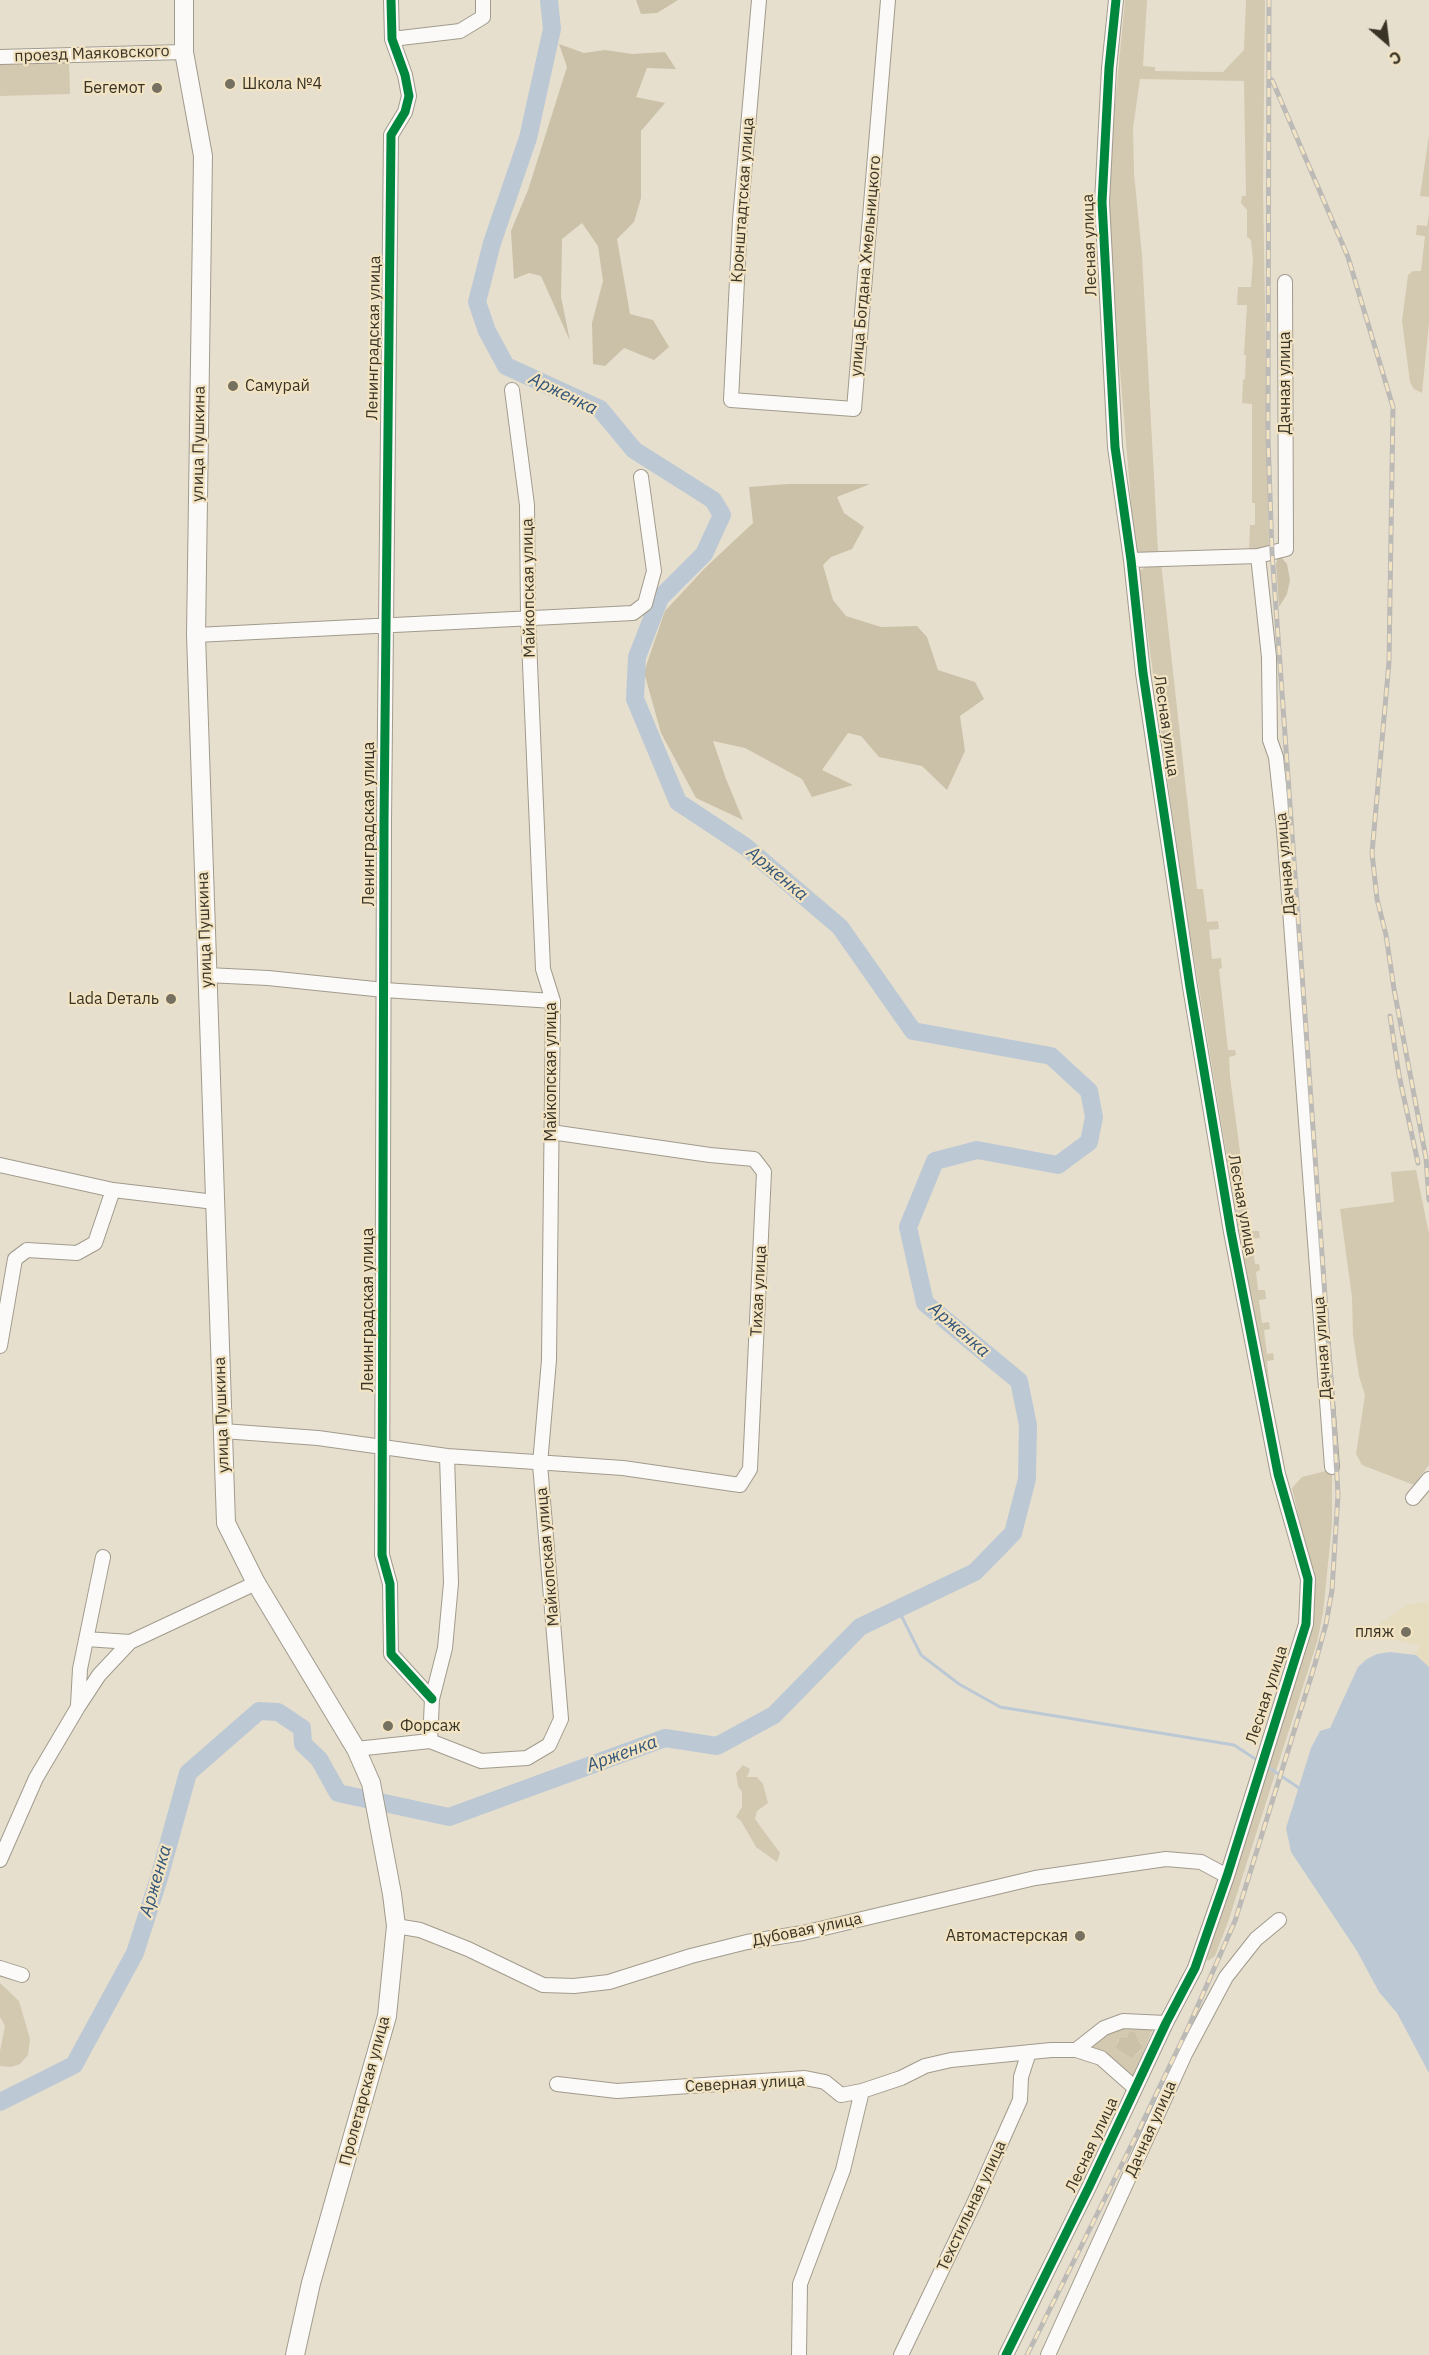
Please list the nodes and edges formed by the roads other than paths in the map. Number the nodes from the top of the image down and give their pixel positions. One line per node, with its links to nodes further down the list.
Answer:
1 (184, 0): 8 (main road, улица Пушкина)
2 (391, 0): 7 (street, Ленинградская улица)
3 (483, 0): 7 (street)
4 (759, 0): 12 (street, Кронштадтская улица)
5 (888, 0): 12 (street, улица Богдана Хмельницкого)
6 (1116, 0): 15 (street, Лесная улица)
7 (392, 39): 17 (street, Ленинградская улица)
8 (184, 52): 9 (street, проезд Маяковского); 18 (main road, улица Пушкина)
9 (0, 57)
10 (1285, 282): 14 (street, Дачная улица)
11 (512, 390): 16 (street, Майкопская улица)
12 (731, 400)
13 (641, 477): 16 (street)
14 (1258, 556): 15 (street); 31 (street, Дачная улица)
15 (1131, 560): 44 (street, Лесная улица)
16 (528, 617): 17 (street); 21 (street, Майкопская улица)
17 (386, 626): 18 (street); 20 (street, Ленинградская улица)
18 (196, 635): 19 (main road, улица Пушкина)
19 (207, 975): 20 (street); 25 (main road, улица Пушкина)
20 (384, 990): 21 (street); 28 (street, Ленинградская улица)
21 (553, 1001): 22 (street, Майкопская улица)
22 (551, 1132): 30 (street, Майкопская улица); 30 (street, Тихая улица)
23 (0, 1165): 24 (street)
24 (113, 1190): 25 (street); 26 (street)
25 (215, 1202): 27 (main road, улица Пушкина)
26 (0, 1346)
27 (223, 1431): 28 (street); 35 (main road, улица Пушкина)
28 (383, 1446): 29 (street); 38 (street, Ленинградская улица)
29 (447, 1456): 30 (street); 38 (street)
30 (540, 1464): 40 (street, Майкопская улица)
31 (1332, 1467)
32 (1429, 1479): 33 (street)
33 (1413, 1498)
34 (103, 1557): 36 (street)
35 (256, 1583): 37 (street); 41 (main road, улица Пушкина)
36 (86, 1639): 37 (street); 39 (street)
37 (130, 1642): 39 (street)
38 (432, 1699): 40 (street)
39 (78, 1707): 43 (street)
40 (430, 1741): 41 (street)
41 (356, 1749): 42 (main road, улица Пушкина)
42 (378, 1822): 46 (main road, Пролетарская улица)
43 (0, 1859)
44 (1227, 1876): 46 (street, Дубовая улица); 49 (street, Лесная улица)
45 (1279, 1920): 59 (street, Дачная улица)
46 (396, 1926): 55 (main road, Пролетарская улица)
47 (0, 1968): 48 (street)
48 (22, 1975)
49 (1166, 2023): 50 (street); 53 (street, Лесная улица)
50 (1076, 2050): 51 (street, Северная улица); 53 (street)
51 (1029, 2052): 54 (street, Северная улица); 57 (street, Техстильная улица)
52 (557, 2084): 54 (street, Северная улица)
53 (1135, 2088): 58 (street, Лесная улица)
54 (862, 2091): 56 (street)
55 (295, 2355)
56 (799, 2355)
57 (901, 2355)
58 (1006, 2355)
59 (1048, 2355)

